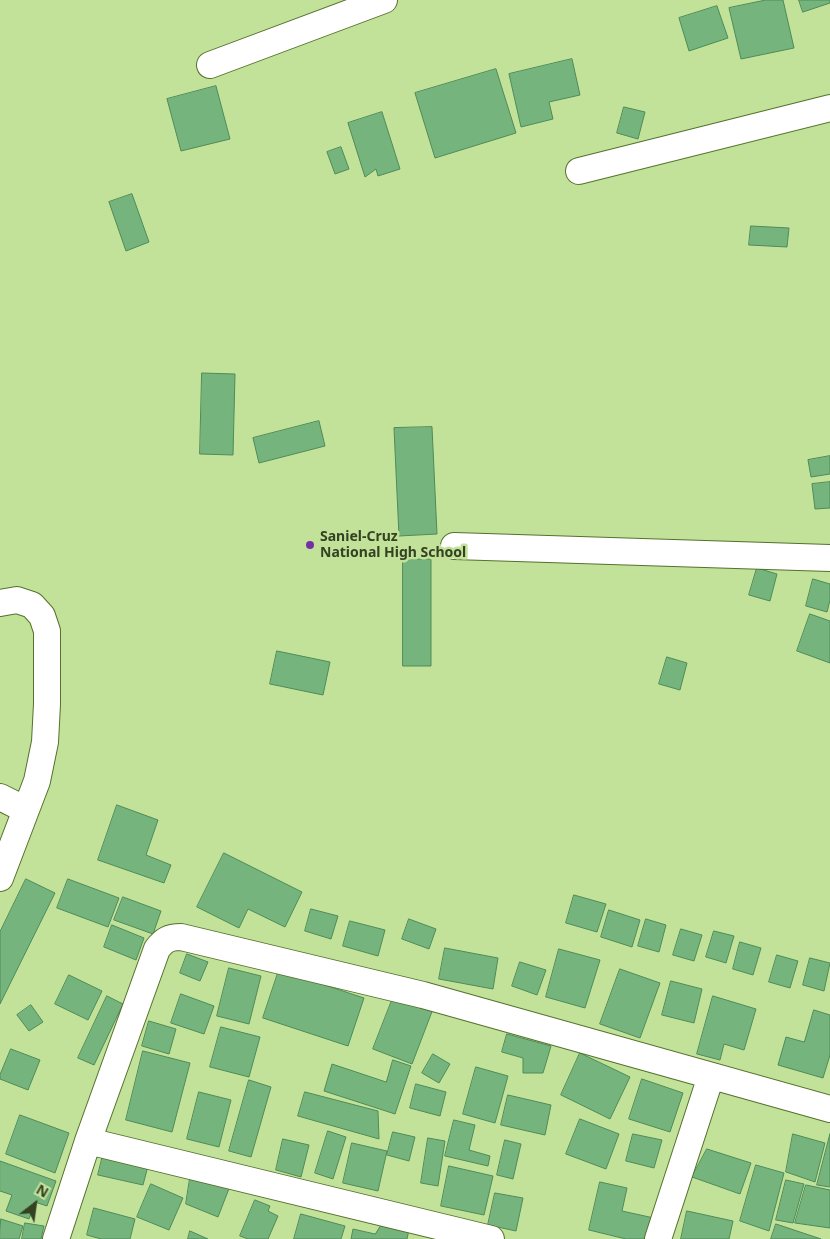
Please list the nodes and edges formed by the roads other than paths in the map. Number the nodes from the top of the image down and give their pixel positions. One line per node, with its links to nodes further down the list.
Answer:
1 (384, 0): 2 (street)
2 (210, 65)
3 (830, 108): 4 (street)
4 (579, 171)
5 (454, 546): 6 (street)
6 (830, 558)
7 (0, 603): 9 (street)
8 (0, 797): 9 (street)
9 (26, 810): 10 (street)
10 (0, 878)
11 (710, 1076): 12 (street); 13 (street); 16 (street)
12 (830, 1109)
13 (88, 1141): 14 (street); 15 (street)
14 (56, 1239)
15 (492, 1239)
16 (658, 1239)

